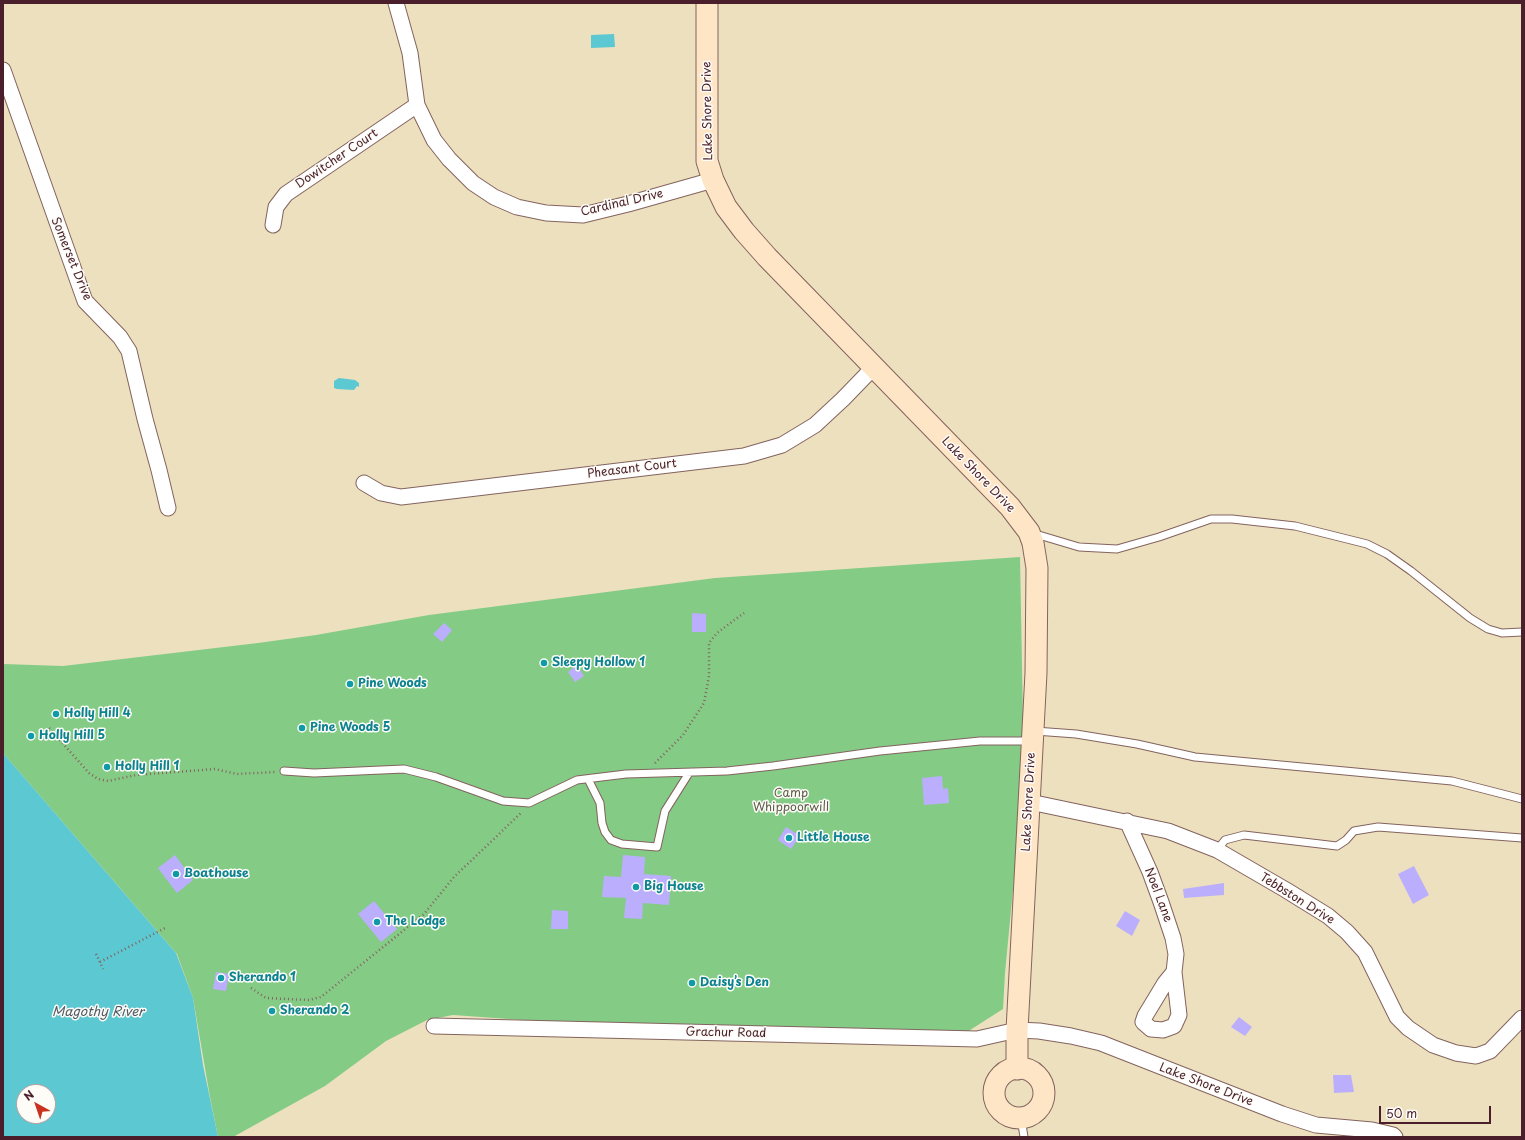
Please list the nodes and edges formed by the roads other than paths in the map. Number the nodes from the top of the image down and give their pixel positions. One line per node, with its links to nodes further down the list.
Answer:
1 (396, 3): 4 (street, Cardinal Drive)
2 (707, 3): 5 (street, Lake Shore Drive)
3 (3, 70): 9 (street, Somerset Drive)
4 (417, 105): 5 (street, Cardinal Drive); 6 (street, Dowitcher Court)
5 (713, 180): 7 (street, Lake Shore Drive)
6 (273, 225)
7 (873, 368): 8 (street, Pheasant Court); 10 (street, Lake Shore Drive)
8 (364, 483)
9 (168, 508)
10 (1029, 532): 11 (lane); 12 (street, Lake Shore Drive)
11 (1522, 632)
12 (1032, 736): 14 (lane); 16 (lane); 17 (street, Lake Shore Drive)
13 (284, 771): 15 (lane)
14 (689, 773): 15 (lane); 15 (lane)
15 (588, 779)
16 (1522, 799)
17 (1030, 802): 18 (street, Tebbston Drive); 24 (street, Lake Shore Drive)
18 (1127, 822): 20 (street, Tebbston Drive); 21 (street, Noel Lane)
19 (1522, 838): 20 (lane)
20 (1217, 850): 22 (street, Tebbston Drive)
21 (1174, 972)
22 (1522, 1018)
23 (434, 1026): 24 (street, Grachur Road)
24 (1017, 1030): 25 (street, Lake Shore Drive); 27 (street, Lake Shore Drive)
25 (1017, 1069): 26 (street); 26 (street)
26 (1023, 1128)
27 (1395, 1137)

